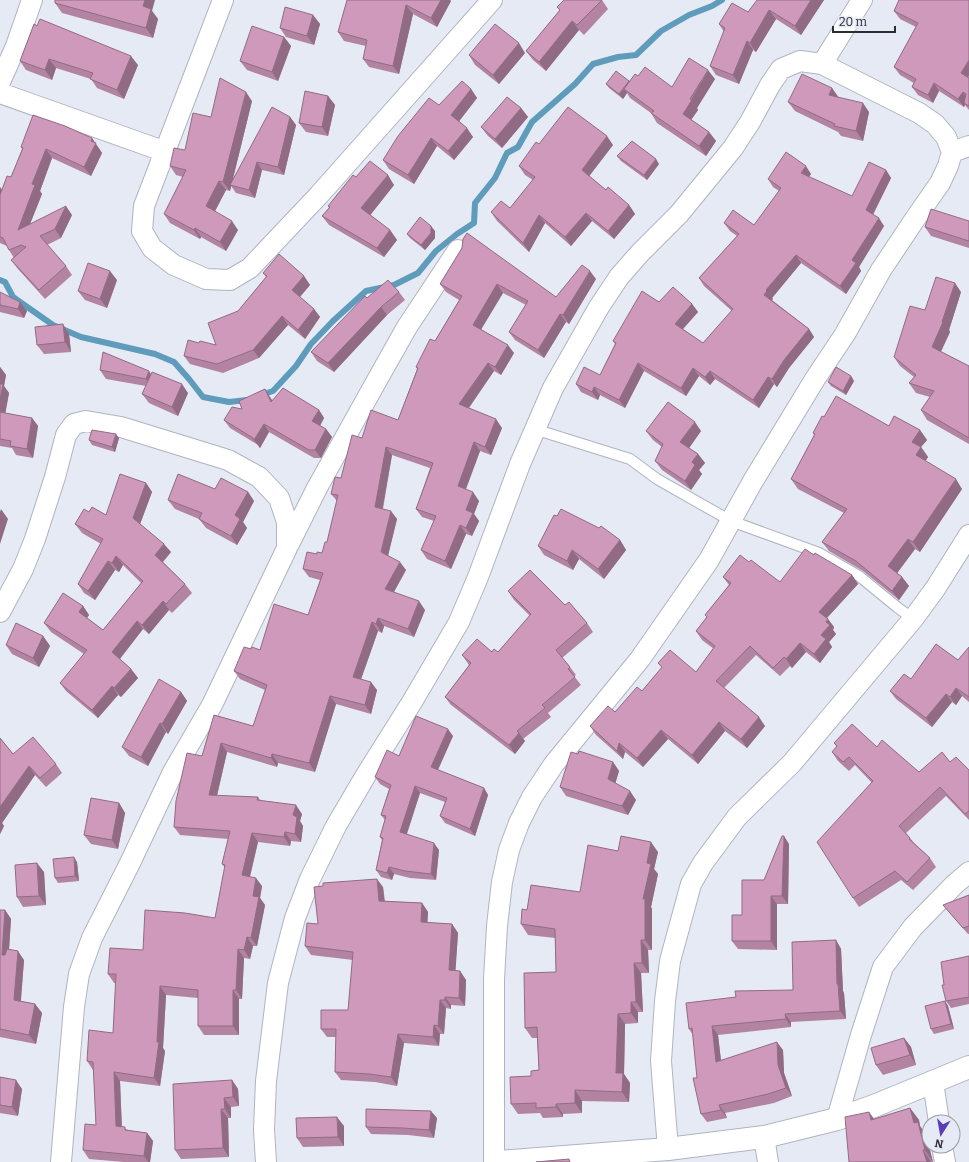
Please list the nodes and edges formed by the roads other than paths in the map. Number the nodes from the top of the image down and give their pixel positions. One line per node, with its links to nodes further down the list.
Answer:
1 (32, 0): 6 (street)
2 (222, 0): 9 (street)
3 (492, 0): 9 (street)
4 (862, 0): 5 (street)
5 (822, 64): 8 (street); 11 (street)
6 (0, 82)
7 (0, 93): 9 (street)
8 (960, 149): 12 (street)
9 (166, 152)
10 (458, 250): 14 (street)
11 (534, 429): 12 (lane); 26 (street)
12 (731, 521): 16 (lane); 27 (street)
13 (969, 535): 16 (street)
14 (287, 548): 15 (street); 25 (street)
15 (0, 612)
16 (913, 619): 23 (street)
17 (969, 872): 21 (street)
18 (969, 1067): 19 (street)
19 (933, 1082): 20 (street); 21 (street)
20 (938, 1114)
21 (837, 1118): 22 (street)
22 (764, 1137): 23 (street); 29 (street)
23 (668, 1149): 24 (street)
24 (587, 1158): 28 (street)
25 (61, 1162)
26 (266, 1162)
27 (494, 1162)
28 (498, 1162)
29 (768, 1162)

